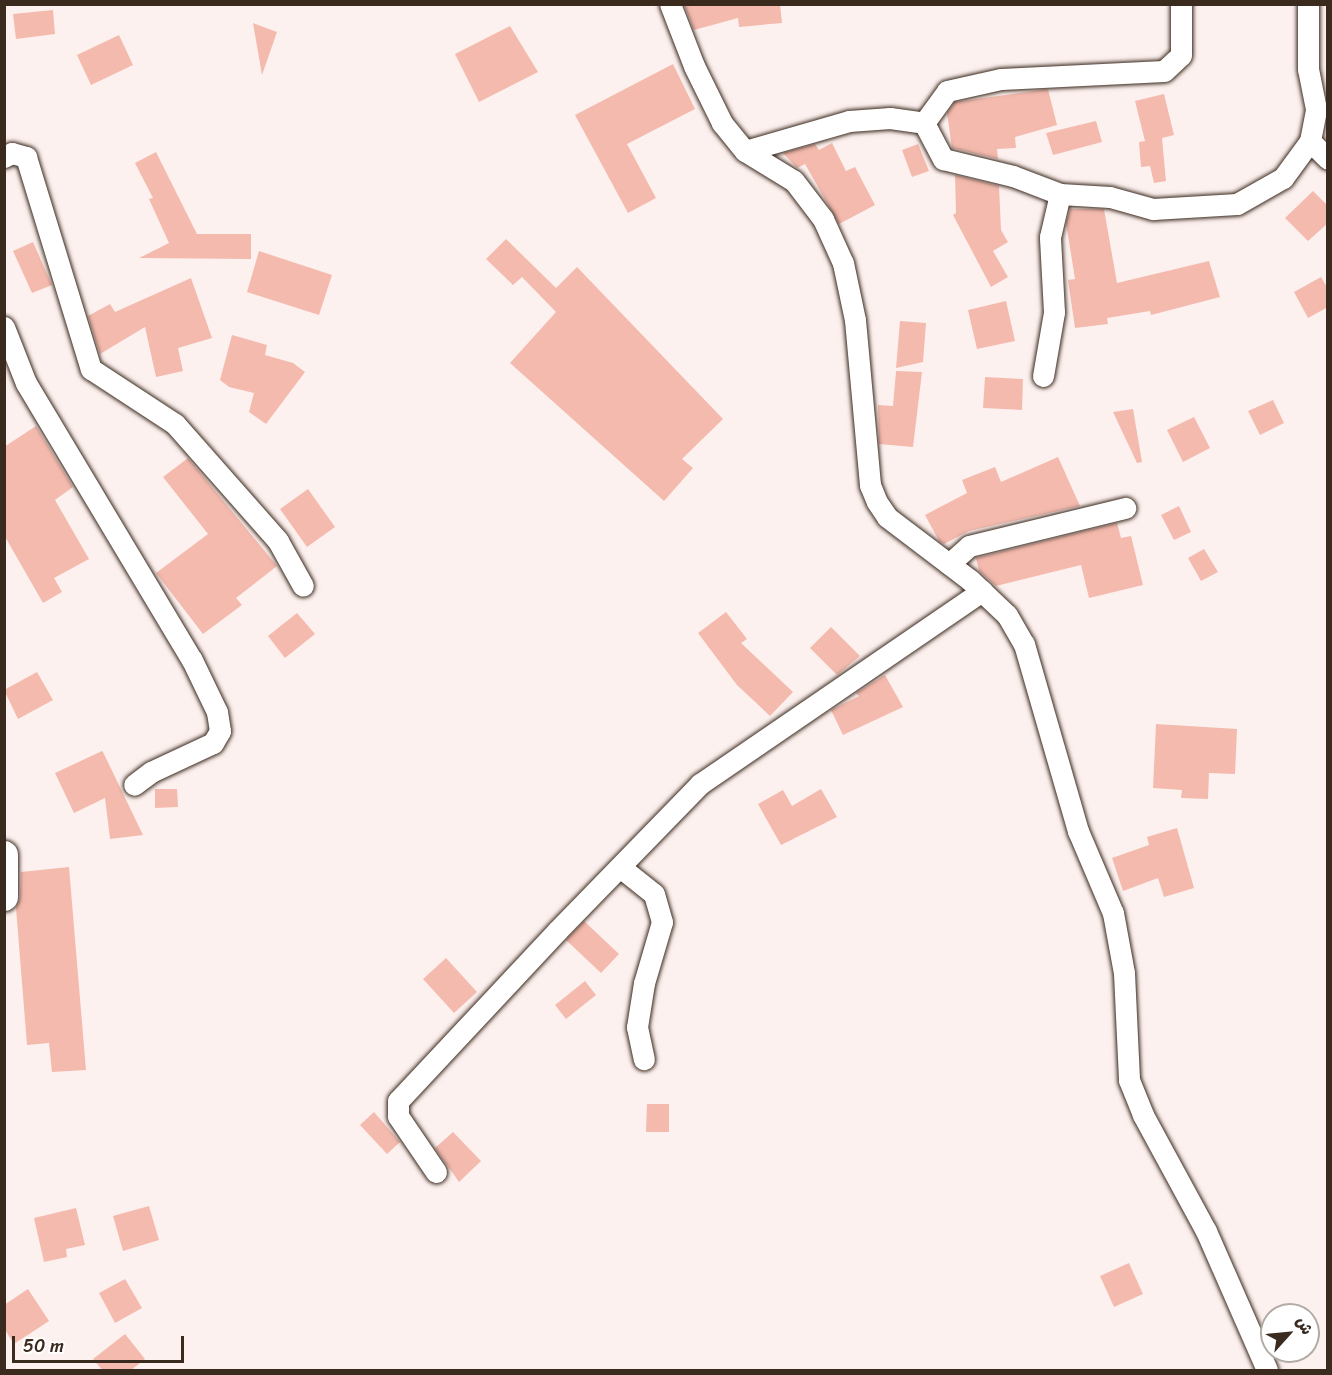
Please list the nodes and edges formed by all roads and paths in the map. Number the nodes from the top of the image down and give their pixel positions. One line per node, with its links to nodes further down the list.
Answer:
1 (670, 4): 6 (street)
2 (1181, 4): 4 (street)
3 (1308, 4): 5 (street)
4 (924, 123): 6 (street); 9 (street)
5 (1310, 141): 8 (street); 9 (street)
6 (745, 151): 13 (street)
7 (4, 157): 14 (street)
8 (1328, 159)
9 (1060, 194): 11 (street)
10 (4, 327): 16 (street)
11 (1043, 376)
12 (1125, 508): 13 (street)
13 (949, 564): 15 (street)
14 (303, 586)
15 (982, 591): 17 (street); 20 (street)
16 (134, 785)
17 (620, 867): 18 (street); 19 (street)
18 (644, 1059)
19 (436, 1172)
20 (1267, 1371)

